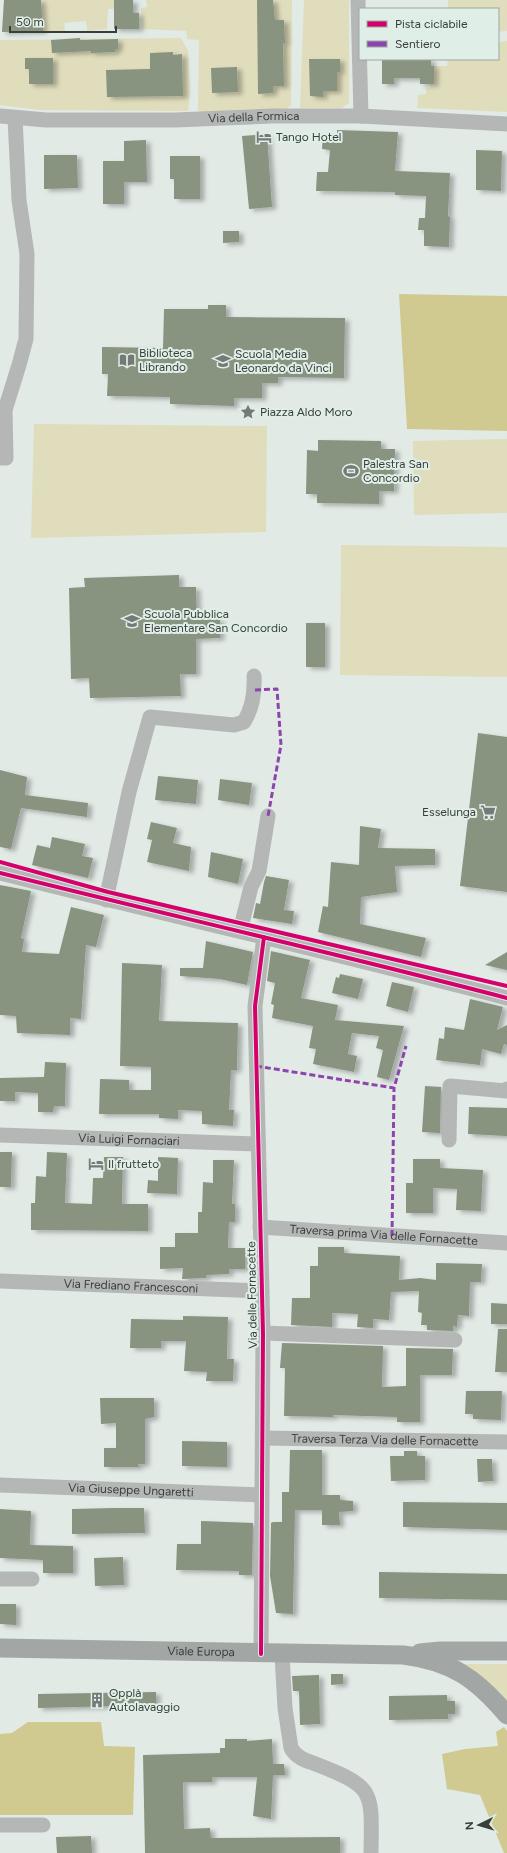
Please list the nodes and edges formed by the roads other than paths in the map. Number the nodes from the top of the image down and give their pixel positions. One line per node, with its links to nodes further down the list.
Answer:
1 (358, 0): 2 (street)
2 (359, 39)
3 (360, 60): 4 (street)
4 (361, 116): 5 (street, Via della Formica); 6 (street, Via della Formica)
5 (7, 117): 7 (street)
6 (507, 124)
7 (2, 410): 8 (street)
8 (0, 458)
9 (254, 676): 12 (street)
10 (268, 816): 13 (street)
11 (0, 873): 12 (street)
12 (106, 900): 13 (street)
13 (240, 931): 14 (street)
14 (264, 937): 15 (street); 19 (street, Via delle Fornacette)
15 (507, 998)
16 (507, 1089): 18 (street)
17 (0, 1135): 19 (street, Via Luigi Fornaciari)
18 (449, 1140)
19 (258, 1144): 20 (street, Via delle Fornacette)
20 (260, 1227): 21 (street, Traversa prima Via delle Fornacette); 23 (street, Via delle Fornacette)
21 (507, 1243)
22 (0, 1281): 23 (street, Via Frediano Francesconi)
23 (262, 1291): 24 (street, Via delle Fornacette)
24 (263, 1333): 25 (street); 26 (street, Via delle Fornacette)
25 (455, 1340)
26 (263, 1438): 27 (street, Traversa Terza Via delle Fornacette); 29 (street, Via delle Fornacette)
27 (507, 1442)
28 (0, 1485): 29 (street, Via Giuseppe Ungaretti)
29 (261, 1495): 34 (street, Via delle Fornacette)
30 (0, 1578): 31 (street)
31 (32, 1579)
32 (0, 1648): 34 (main road, Viale Europa)
33 (507, 1651): 36 (main road, Viale Europa)
34 (261, 1654): 35 (main road, Viale Europa)
35 (282, 1654): 36 (main road, Viale Europa); 40 (street)
36 (402, 1655): 37 (main road, Viale Europa)
37 (507, 1715)
38 (43, 1824): 39 (street)
39 (0, 1825)
40 (371, 1853)

